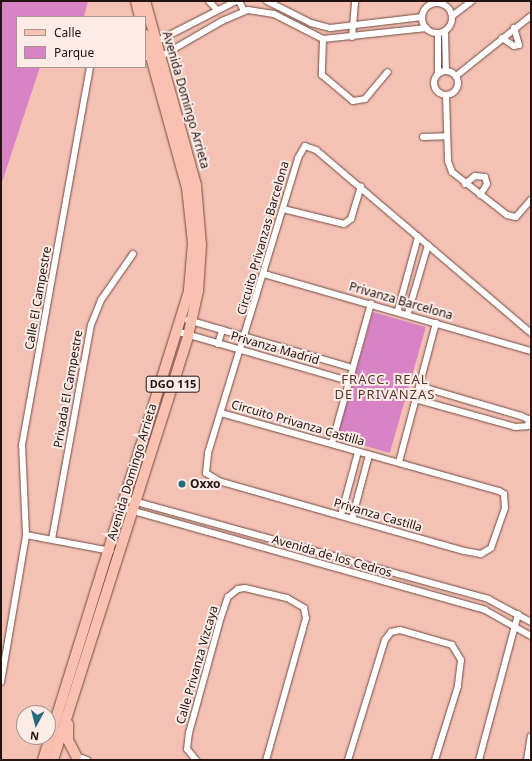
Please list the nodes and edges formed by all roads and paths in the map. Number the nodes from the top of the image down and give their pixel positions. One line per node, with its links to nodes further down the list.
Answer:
1 (136, 1): 13 (main road)
2 (145, 1): 25 (main road, Avenida Domingo Arrieta / DGO 115)
3 (209, 1): 11 (street)
4 (238, 1): 11 (street); 12 (street)
5 (267, 1): 17 (street)
6 (355, 1): 17 (street)
7 (453, 1): 10 (street)
8 (472, 1): 14 (street)
9 (440, 2): 10 (street); 16 (street)
10 (446, 6): 14 (street)
11 (216, 10): 25 (street)
12 (244, 11): 24 (street); 26 (street)
13 (140, 16)
14 (452, 16): 20 (street)
15 (531, 16): 19 (street)
16 (422, 17): 17 (street); 18 (street)
17 (352, 26): 22 (street)
18 (426, 28): 21 (street); 22 (street)
19 (514, 28): 23 (street); 23 (street)
20 (445, 31): 21 (street); 28 (street)
21 (438, 33): 30 (street)
22 (352, 37): 24 (street)
23 (502, 38): 31 (street)
24 (323, 39): 29 (street)
25 (148, 42): 26 (main road, Avenida Domingo Arrieta / DGO 115)
26 (152, 57): 47 (main road, Avenida Domingo Arrieta / DGO 115)
27 (90, 68): 68 (street, Calle El Campestre)
28 (446, 71): 30 (street); 31 (street)
29 (388, 72)
30 (438, 73): 32 (street)
31 (456, 76): 32 (street)
32 (446, 96): 33 (street)
33 (446, 136): 34 (street); 35 (street)
34 (423, 137)
35 (465, 184): 37 (street); 37 (street)
36 (361, 187): 39 (street); 39 (street, Circuito Privanzas Barcelona); 40 (street)
37 (480, 195): 38 (street)
38 (531, 200)
39 (284, 209): 43 (street, Circuito Privanzas Barcelona)
40 (418, 237): 41 (street); 45 (street)
41 (428, 245): 46 (street); 50 (street)
42 (133, 254): 69 (street, Privada El Campestre)
43 (264, 274): 44 (street, Privanza Barcelona); 52 (street, Circuito Privanzas Barcelona)
44 (371, 303): 45 (street, Privanza Barcelona); 56 (street)
45 (398, 310): 46 (street, Privanza Barcelona)
46 (408, 313): 48 (street, Privanza Barcelona)
47 (188, 319): 49 (street, Privanza Madrid); 51 (main road, Avenida Domingo Arrieta / DGO 115)
48 (436, 323): 55 (street, Privanza Barcelona); 58 (street)
49 (222, 330): 52 (street, Privanza Madrid); 53 (street)
50 (531, 333)
51 (183, 334): 53 (street, Privanza Madrid); 65 (main road, Avenida Domingo Arrieta / DGO 115)
52 (244, 339): 54 (street, Privanza Castilla); 56 (street, Privanza Madrid)
53 (218, 344): 54 (street, Privanza Madrid)
54 (241, 349): 57 (street, Privanza Madrid); 60 (street, Privanza Castilla)
55 (531, 351)
56 (352, 368): 57 (street)
57 (349, 380): 61 (street)
58 (419, 386): 59 (street); 59 (street)
59 (415, 399): 64 (street)
60 (221, 413): 61 (street, Circuito Privanza Castilla); 66 (street, Privanza Castilla)
61 (332, 443): 62 (street, Circuito Privanza Castilla)
62 (358, 452): 63 (street, Circuito Privanza Castilla); 66 (street)
63 (370, 455): 64 (street, Privanza Castilla); 67 (street)
64 (399, 462): 67 (street, Privanza Castilla)
65 (130, 505): 70 (main road, Avenida Domingo Arrieta / DGO 115); 71 (main road, Avenida Domingo Arrieta / DGO 115); 72 (street, Avenida de los Cedros); 74 (street, Avenida de los Cedros)
66 (341, 516): 67 (street, Privanza Castilla)
67 (352, 519)
68 (26, 535): 69 (street); 76 (street, Calle El Campestre)
69 (52, 539): 70 (street)
70 (110, 550): 71 (street); 79 (main road, Avenida Domingo Arrieta / DGO 115)
71 (120, 554): 77 (main road, Avenida Domingo Arrieta / DGO 115)
72 (518, 614): 73 (street, Avenida de los Cedros); 74 (street)
73 (531, 622)
74 (514, 626): 75 (street, Avenida de los Cedros); 86 (street)
75 (531, 636)
76 (1, 682)
77 (69, 714): 79 (main road, Avenida Domingo Arrieta / DGO 115); 80 (main road)
78 (531, 736): 87 (street)
79 (48, 758): 80 (main road)
80 (77, 758): 81 (street)
81 (86, 760)
82 (196, 760): 83 (street, Calle Privanza Vizcaya)
83 (266, 760)
84 (348, 760): 85 (street)
85 (435, 760)
86 (479, 760)
87 (527, 760)

